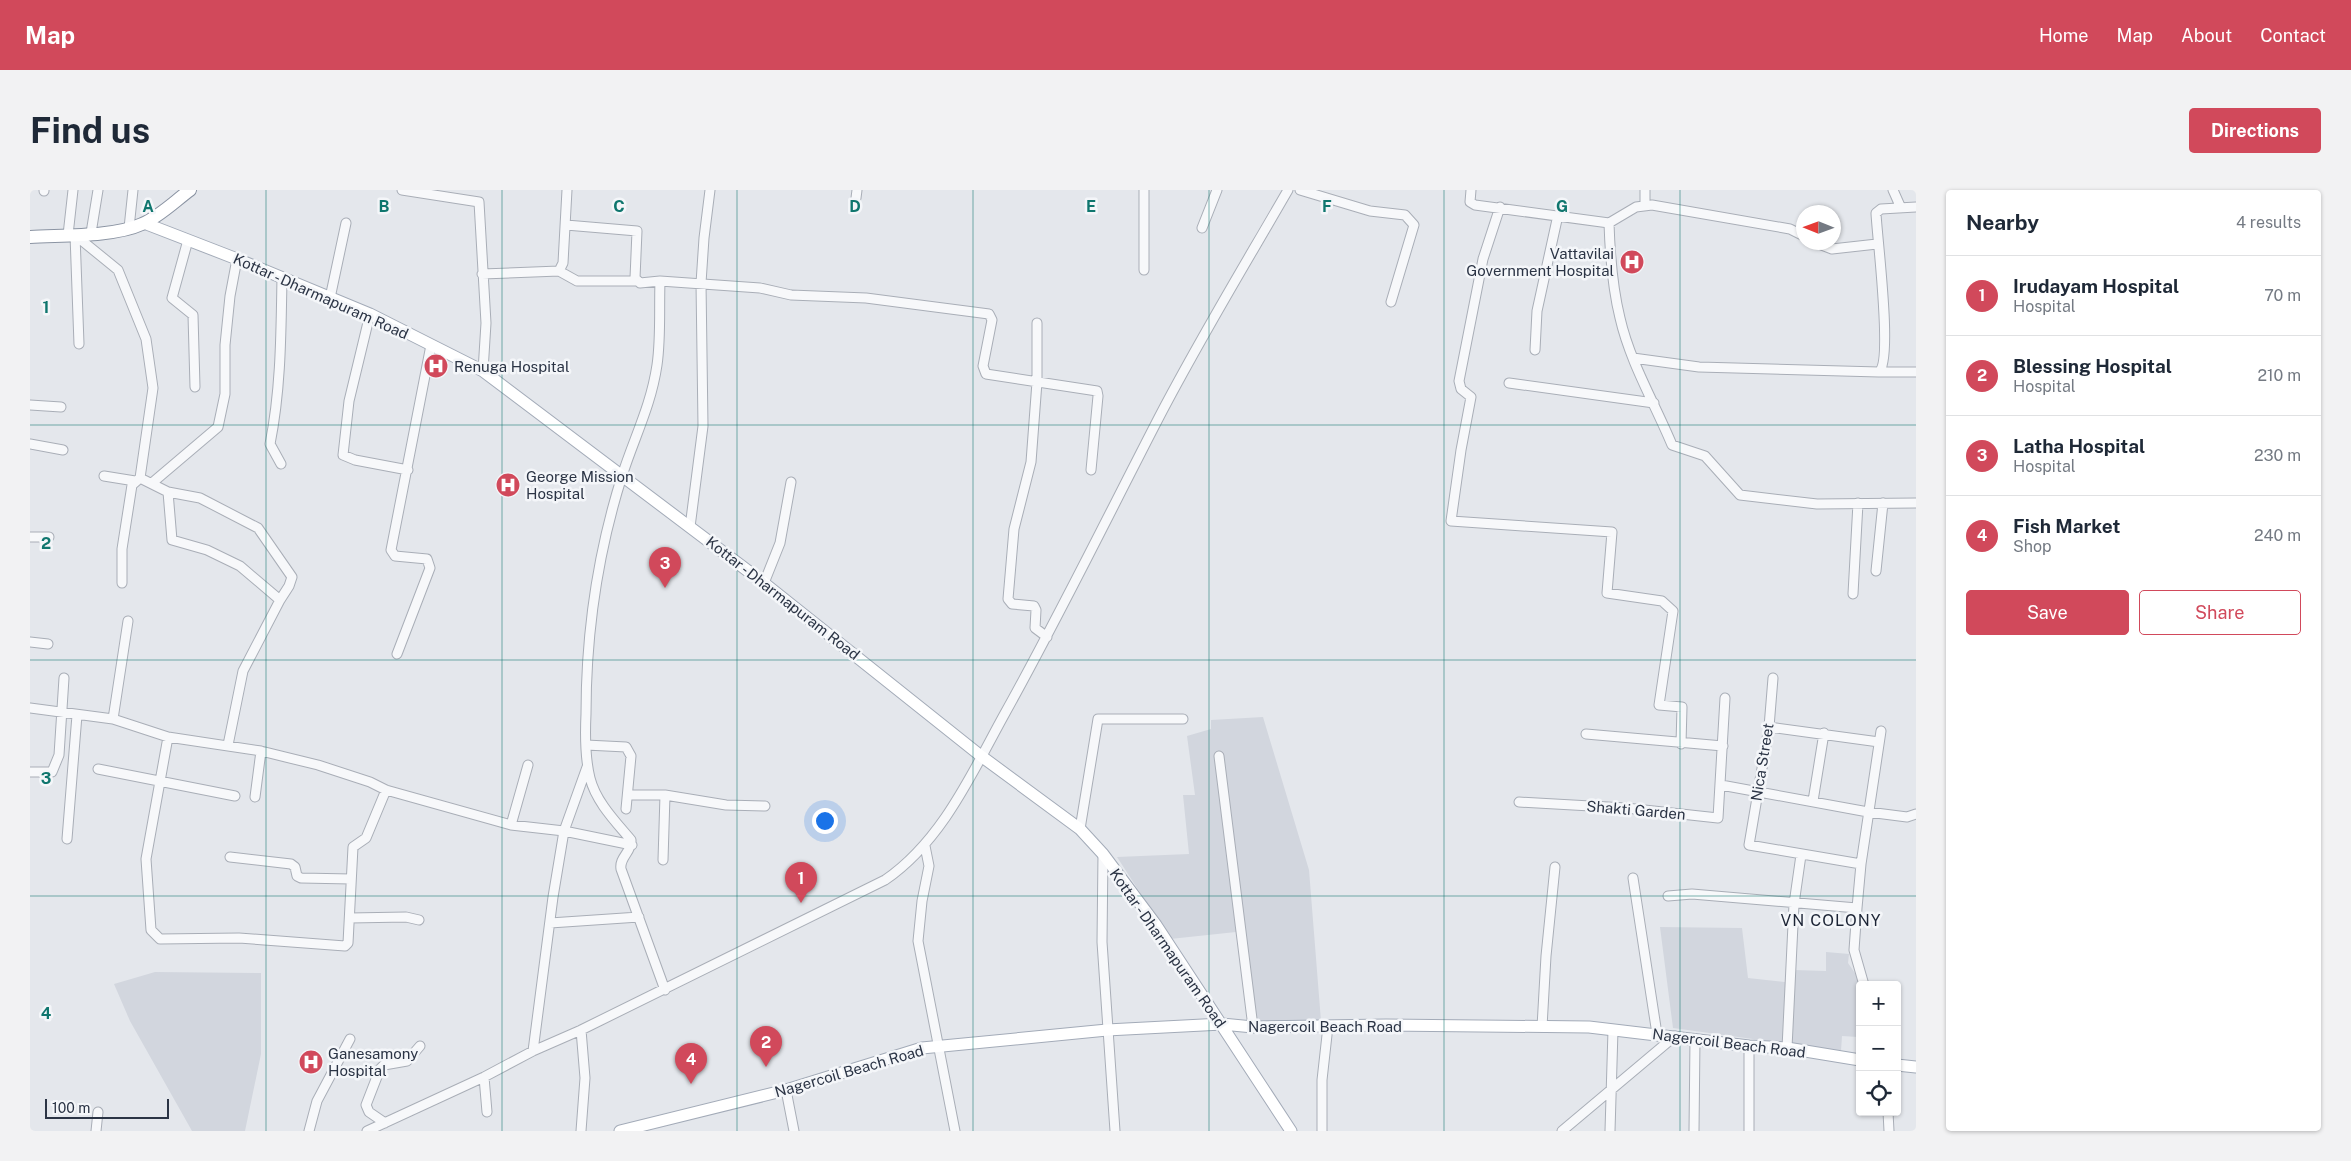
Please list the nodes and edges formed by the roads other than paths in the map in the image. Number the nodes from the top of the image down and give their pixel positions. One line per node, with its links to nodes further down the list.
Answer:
1 (73, 190): 29 (street)
2 (98, 190): 28 (street)
3 (133, 190): 25 (street)
4 (190, 190): 15 (highway)
5 (402, 190): 37 (street)
6 (567, 190): 24 (street)
7 (710, 190): 41 (street)
8 (1144, 190): 35 (street)
9 (1218, 190): 26 (street)
10 (1288, 190): 82 (street)
11 (1300, 190): 43 (street)
12 (1471, 190): 17 (street)
13 (1645, 190): 16 (street)
14 (1893, 190): 19 (street)
15 (174, 196): 21 (highway)
16 (1645, 205): 23 (street); 27 (street)
17 (1500, 207): 20 (street); 100 (street)
18 (1916, 207): 19 (street)
19 (1901, 208): 32 (street)
20 (1558, 215): 23 (street); 48 (street)
21 (144, 223): 25 (highway); 31 (main road, Kottar - Dharmapuram Road)
22 (346, 223): 42 (street)
23 (1609, 223): 49 (street)
24 (566, 225): 36 (street); 39 (street)
25 (128, 228): 28 (highway)
26 (1202, 228)
27 (1796, 231)
28 (91, 233): 29 (highway)
29 (71, 235): 30 (highway); 46 (street); 66 (street)
30 (30, 237)
31 (188, 240): 34 (main road, Kottar - Dharmapuram Road); 55 (street)
32 (1877, 244): 33 (street); 51 (street)
33 (1841, 248)
34 (238, 259): 38 (main road, Kottar - Dharmapuram Road); 68 (street)
35 (1144, 270)
36 (559, 271): 37 (street); 39 (street)
37 (482, 274): 50 (street)
38 (282, 277): 42 (main road, Kottar - Dharmapuram Road); 61 (street)
39 (637, 282): 40 (street)
40 (660, 282): 41 (street); 65 (street)
41 (701, 283): 53 (street); 73 (street)
42 (330, 298): 44 (main road, Kottar - Dharmapuram Road)
43 (1391, 302)
44 (370, 314): 47 (main road, Kottar - Dharmapuram Road); 62 (street)
45 (1037, 323): 53 (street)
46 (80, 344)
47 (431, 345): 50 (main road, Kottar - Dharmapuram Road); 62 (street)
48 (1536, 350)
49 (1633, 358): 51 (street); 56 (street)
50 (484, 371): 65 (main road, Kottar - Dharmapuram Road)
51 (1879, 372): 52 (street)
52 (1916, 372)
53 (1037, 382): 63 (street); 82 (street)
54 (1509, 383): 56 (street)
55 (195, 387)
56 (1654, 403): 72 (street)
57 (30, 405): 58 (street)
58 (61, 407)
59 (30, 444): 60 (street)
60 (63, 450)
61 (281, 464)
62 (408, 470): 85 (street)
63 (1091, 470)
64 (104, 476): 66 (street)
65 (622, 476): 73 (main road, Kottar - Dharmapuram Road); 102 (street)
66 (137, 479): 68 (street); 77 (street)
67 (791, 482): 78 (street)
68 (152, 483): 69 (street)
69 (168, 492): 80 (street); 80 (street)
70 (1883, 503): 71 (street); 72 (street); 76 (street)
71 (1916, 503)
72 (1858, 504): 79 (street)
73 (690, 527): 78 (main road, Kottar - Dharmapuram Road)
74 (30, 537): 75 (street)
75 (49, 538)
76 (1876, 571)
77 (122, 583)
78 (764, 583): 105 (main road, Kottar - Dharmapuram Road)
79 (1853, 594)
80 (280, 600): 101 (street)
81 (128, 621): 92 (street)
82 (1047, 637): 105 (street)
83 (30, 642): 84 (street)
84 (48, 644)
85 (397, 654)
86 (64, 678): 90 (street)
87 (1773, 678): 94 (street, Nica Street)
88 (1725, 698): 103 (street)
89 (30, 708): 90 (street)
90 (60, 713): 91 (street); 110 (street)
91 (77, 715): 92 (street); 128 (street)
92 (113, 718): 98 (street)
93 (1183, 719): 126 (street)
94 (1769, 727): 96 (street); 114 (street, Nica Street)
95 (1881, 731): 99 (street)
96 (1824, 733): 99 (street); 119 (street)
97 (1586, 734): 100 (street)
98 (168, 737): 101 (street); 111 (street)
99 (1879, 742): 123 (street)
100 (1681, 744): 103 (street)
101 (228, 745): 104 (street)
102 (586, 745): 107 (street); 117 (street)
103 (1723, 746): 112 (street)
104 (261, 751): 113 (street); 118 (street)
105 (981, 756): 126 (main road, Kottar - Dharmapuram Road); 130 (street)
106 (1219, 756): 150 (street)
107 (588, 764): 127 (street); 129 (street)
108 (528, 765): 125 (street)
109 (98, 769): 111 (street)
110 (30, 772)
111 (160, 781): 116 (street); 143 (street)
112 (1722, 785): 114 (street); 120 (street, Shakti Garden)
113 (386, 790): 125 (street); 138 (street)
114 (1758, 791): 119 (street); 132 (street, Nica Street)
115 (665, 795): 117 (street); 121 (street); 134 (street)
116 (235, 796)
117 (628, 796): 122 (street)
118 (255, 797)
119 (1813, 801): 123 (street)
120 (1520, 802)
121 (765, 806)
122 (626, 809)
123 (1868, 812): 124 (street); 135 (street)
124 (1916, 814)
125 (511, 825): 127 (street)
126 (1080, 829): 131 (main road, Kottar - Dharmapuram Road)
127 (564, 831): 129 (street); 145 (street)
128 (67, 839)
129 (632, 845): 142 (street)
130 (925, 846): 147 (street); 161 (street)
131 (1103, 854): 148 (main road, Kottar - Dharmapuram Road); 153 (street)
132 (1801, 855): 135 (street); 140 (street)
133 (230, 858): 138 (street)
134 (664, 860)
135 (1861, 864): 141 (street)
136 (1555, 867): 151 (street)
137 (1633, 878): 155 (street)
138 (351, 879): 143 (street)
139 (1668, 896): 140 (street)
140 (1794, 904): 141 (street); 162 (street)
141 (1857, 908): 146 (street)
142 (639, 917): 145 (street); 147 (street)
143 (350, 918): 144 (street)
144 (419, 920)
145 (550, 923): 163 (street)
146 (1863, 981)
147 (665, 990): 152 (street)
148 (1222, 1024): 150 (main road, Nagercoil Beach Road); 153 (main road, Nagercoil Beach Road); 182 (main road, Kottar - Dharmapuram Road)
149 (1328, 1026): 150 (main road, Nagercoil Beach Road); 151 (main road, Nagercoil Beach Road); 183 (street)
150 (1253, 1027)
151 (1542, 1027): 154 (main road, Nagercoil Beach Road)
152 (581, 1030): 163 (street); 177 (street)
153 (1108, 1030): 161 (main road, Nagercoil Beach Road); 181 (street)
154 (1614, 1030): 155 (main road, Nagercoil Beach Road); 168 (street)
155 (1656, 1034): 156 (main road, Nagercoil Beach Road)
156 (1675, 1036): 158 (main road, Nagercoil Beach Road); 168 (street)
157 (350, 1039): 175 (street)
158 (1695, 1039): 160 (main road, Nagercoil Beach Road); 186 (street)
159 (420, 1046): 173 (street)
160 (1750, 1046): 162 (main road, Nagercoil Beach Road); 187 (street)
161 (940, 1047): 169 (main road, Nagercoil Beach Road); 180 (street)
162 (1787, 1048): 164 (main road, Nagercoil Beach Road)
163 (533, 1051): 167 (street)
164 (1856, 1059)
165 (1901, 1065): 166 (main road)
166 (1916, 1067)
167 (484, 1076): 171 (street); 173 (street)
168 (1612, 1089): 184 (street); 185 (street)
169 (786, 1090): 178 (main road, Nagercoil Beach Road); 179 (street)
170 (98, 1112): 174 (street)
171 (488, 1112)
172 (1888, 1116): 188 (street)
173 (385, 1123): 176 (street)
174 (96, 1131)
175 (309, 1131)
176 (367, 1131)
177 (582, 1131)
178 (620, 1131)
179 (794, 1131)
180 (955, 1131)
181 (1115, 1131)
182 (1291, 1131)
183 (1322, 1131)
184 (1562, 1131)
185 (1610, 1131)
186 (1694, 1131)
187 (1750, 1131)
188 (1889, 1131)

